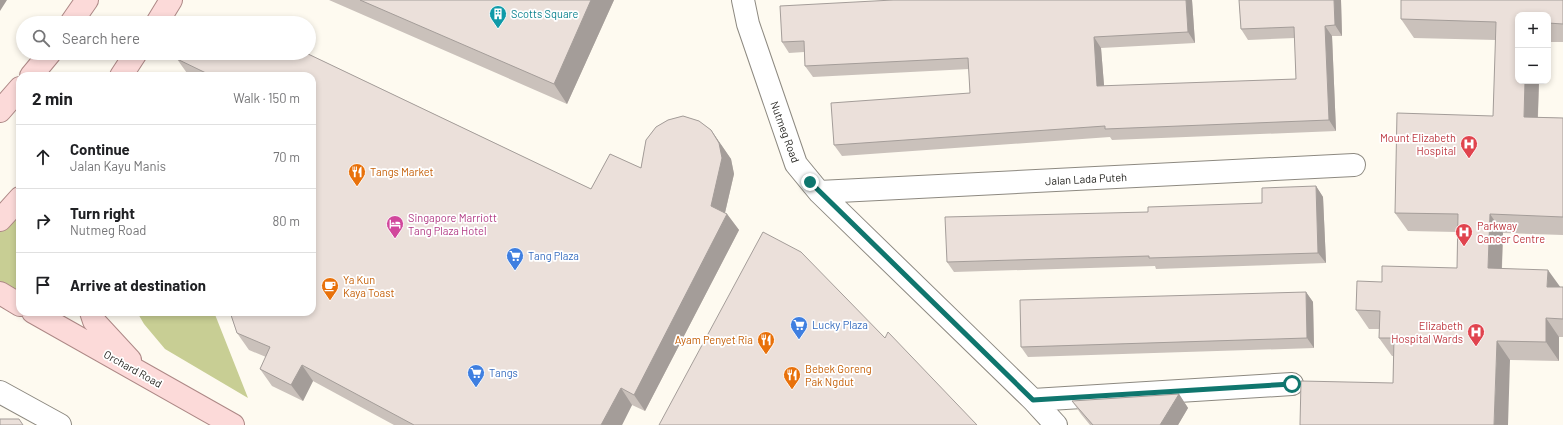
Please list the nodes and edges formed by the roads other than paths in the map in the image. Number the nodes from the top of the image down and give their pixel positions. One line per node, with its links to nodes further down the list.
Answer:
1 (87, 0): 4 (main road)
2 (171, 0): 5 (main road)
3 (743, 0): 13 (street, Nutmeg Road)
4 (76, 16)
5 (161, 16)
6 (44, 60): 8 (main road)
7 (131, 60): 9 (main road)
8 (33, 72)
9 (124, 72)
10 (16, 93): 11 (main road)
11 (0, 111)
12 (1354, 166): 13 (street, Jalan Lada Puteh)
13 (819, 192): 23 (street, Nutmeg Road)
14 (16, 202): 15 (main road)
15 (0, 220)
16 (0, 293): 17 (main road)
17 (16, 303)
18 (40, 316): 20 (main road, Orchard Road)
19 (92, 316): 20 (main road)
20 (144, 376): 25 (main road, Orchard Road)
21 (1292, 384): 23 (street)
22 (0, 392): 24 (street)
23 (1033, 400): 26 (street, Nutmeg Road)
24 (60, 425)
25 (233, 425)
26 (1056, 425)

